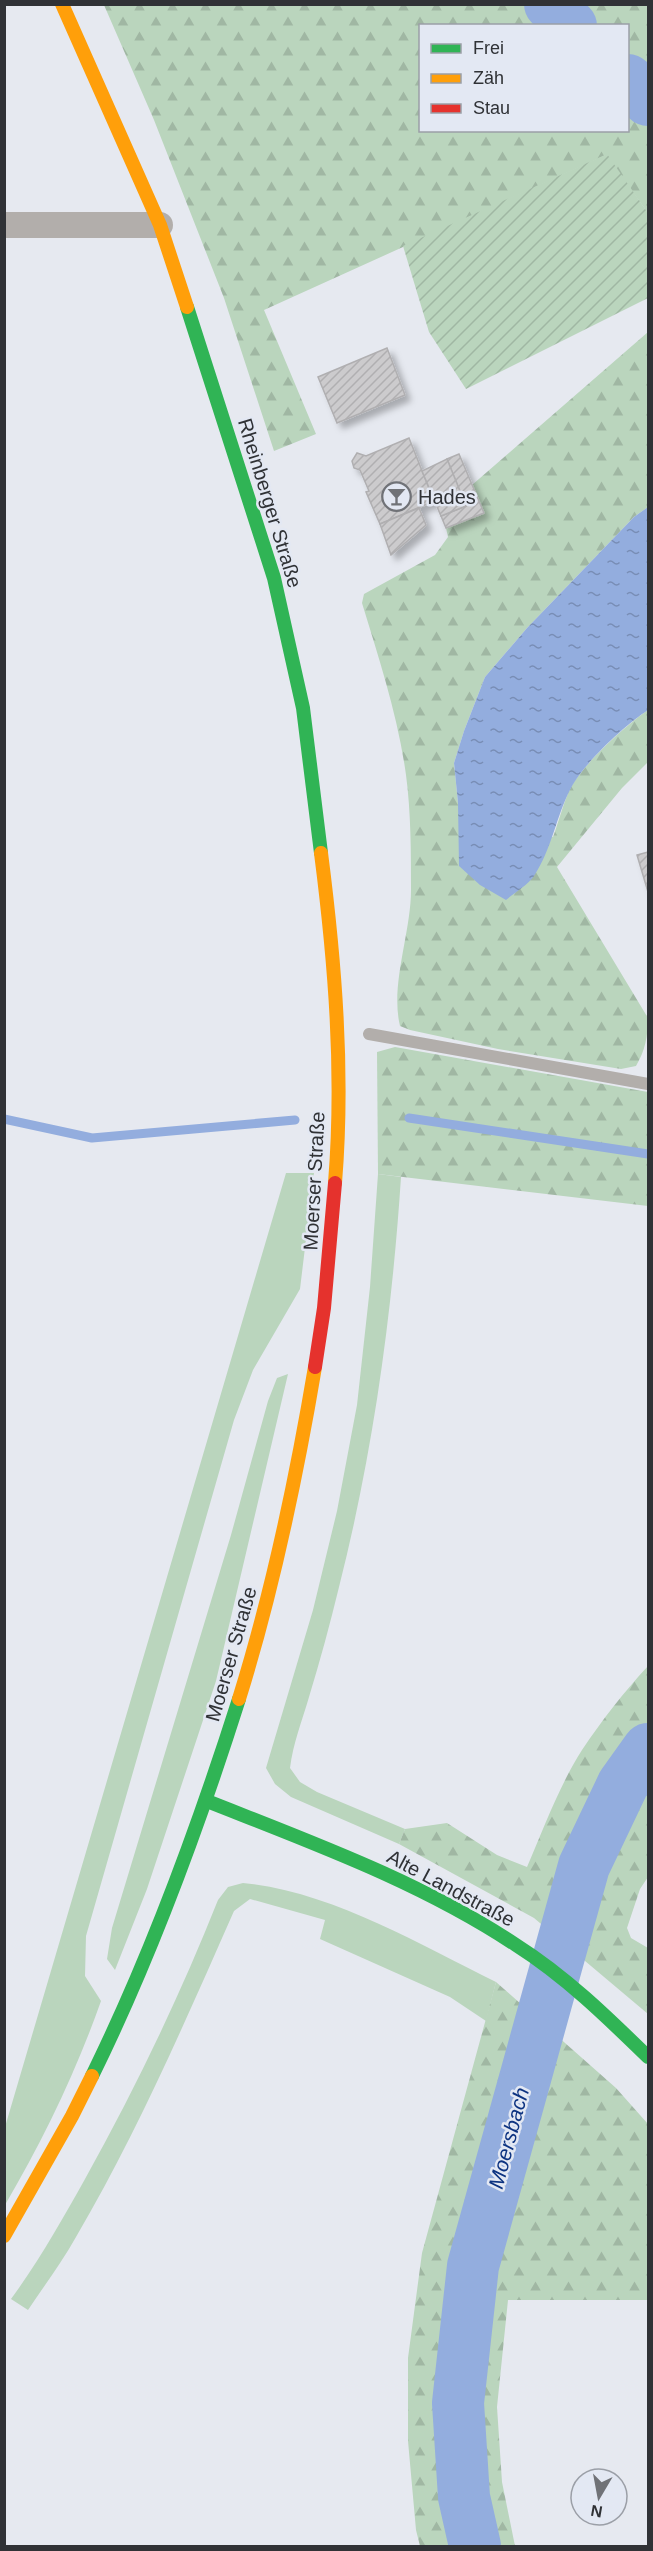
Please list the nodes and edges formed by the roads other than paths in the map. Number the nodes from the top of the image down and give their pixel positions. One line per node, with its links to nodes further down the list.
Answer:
1 (62, 4): 3 (main road, Rheinberger Straße)
2 (4, 225): 3 (street)
3 (160, 225): 5 (main road, Rheinberger Straße)
4 (369, 1034): 6 (lane)
5 (338, 1039): 7 (main road, Moerser Straße)
6 (648, 1084)
7 (207, 1801): 8 (main road, Alte Landstraße); 9 (main road, Moerser Straße)
8 (648, 2057)
9 (4, 2236)

